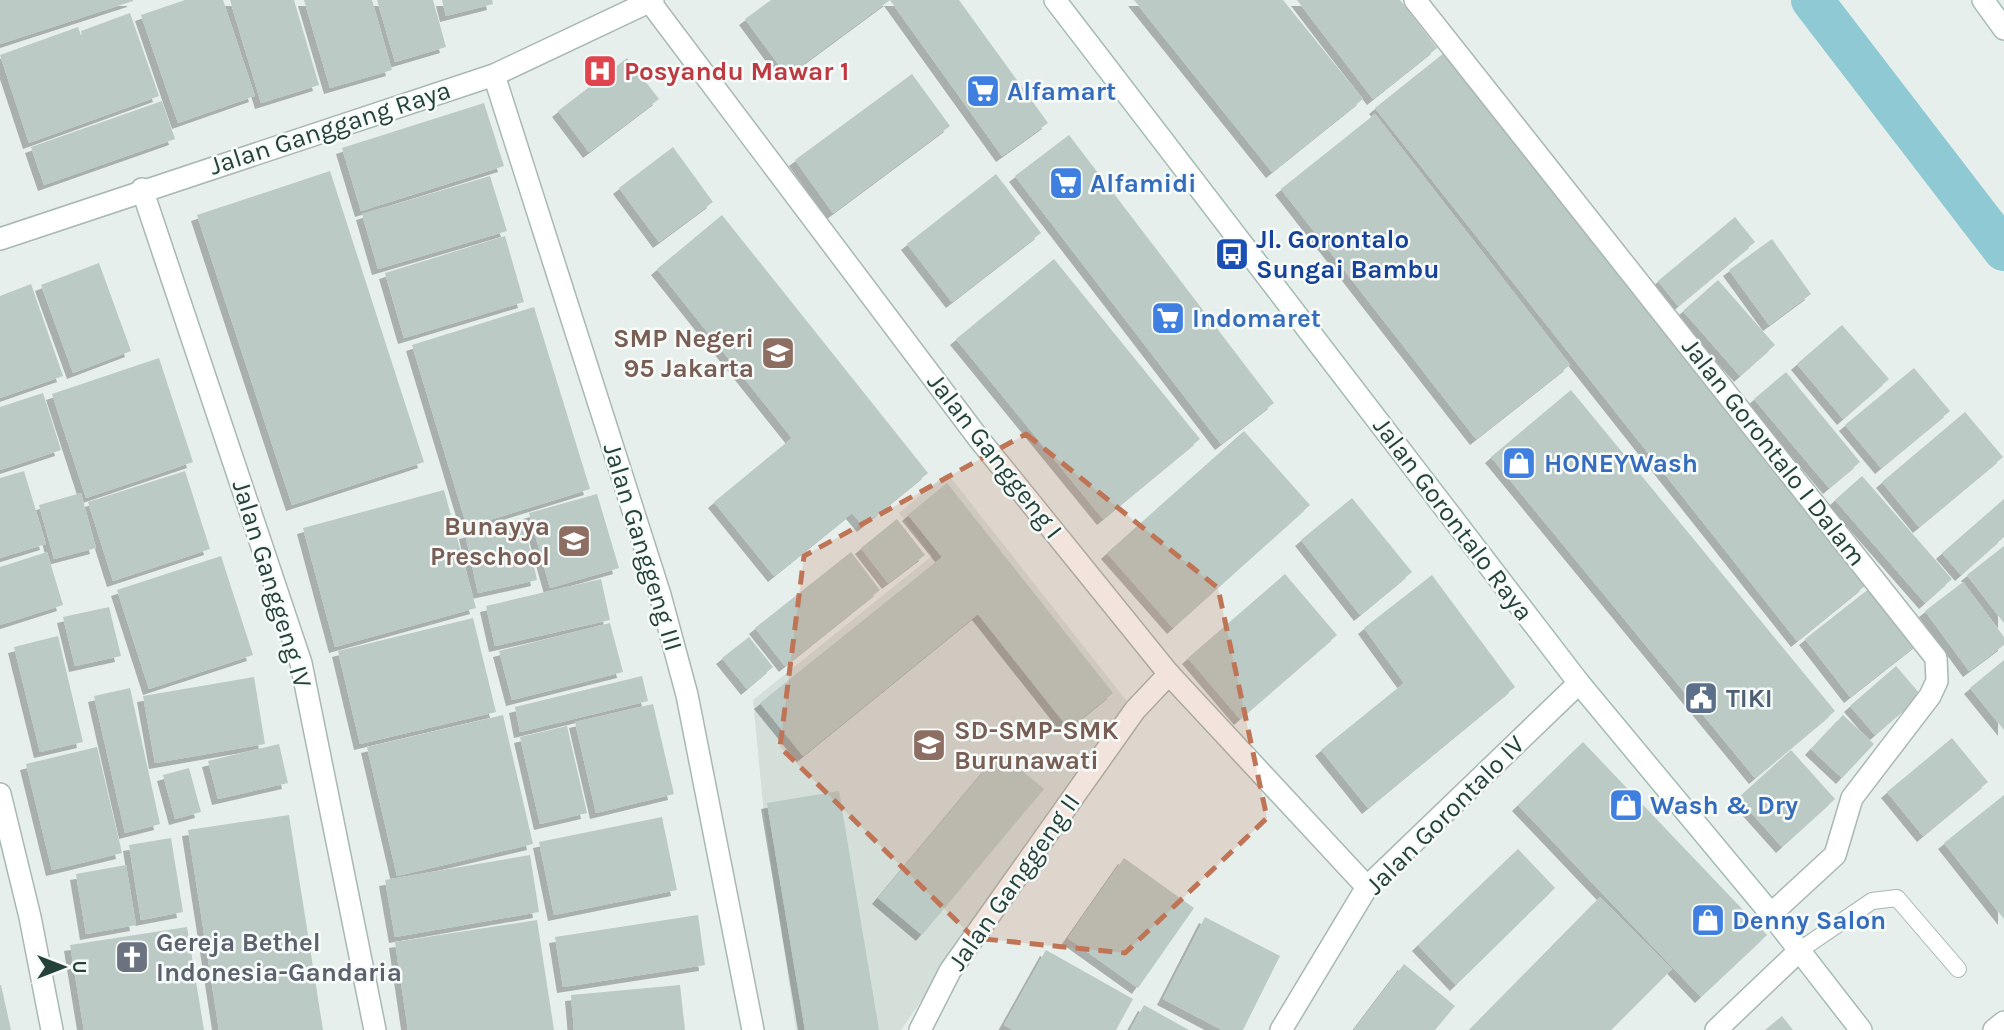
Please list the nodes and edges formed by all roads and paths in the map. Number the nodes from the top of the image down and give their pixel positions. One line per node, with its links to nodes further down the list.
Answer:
1 (1055, 0): 10 (street, Jalan Gorontalo Raya)
2 (1415, 0): 13 (street, Jalan Gorontalo I Dalam)
3 (1983, 0): 5 (street)
4 (651, 1): 6 (street, Jalan Ganggang Raya); 9 (street, Jalan Ganggeng I)
5 (2004, 29)
6 (494, 75): 7 (street, Jalan Ganggang Raya); 19 (street, Jalan Ganggeng III)
7 (142, 189): 8 (street, Jalan Ganggang Raya); 18 (street, Jalan Ganggeng IV)
8 (0, 239)
9 (1170, 674): 12 (street, Jalan Ganggeng I); 20 (street, Jalan Ganggeng II)
10 (1579, 683): 12 (street, Jalan Gorontalo IV); 13 (street, Jalan Gorontalo Raya)
11 (0, 794): 17 (street)
12 (1367, 887): 21 (street, Jalan Gorontalo IV)
13 (1771, 914): 14 (street, Jalan Gorontalo Raya)
14 (1800, 950): 15 (lane); 22 (street); 23 (street, Jalan Gorontalo Raya)
15 (1958, 969)
16 (2004, 1022): 24 (street)
17 (52, 1030)
18 (375, 1030)
19 (753, 1030)
20 (920, 1030)
21 (1280, 1030)
22 (1716, 1030)
23 (1861, 1030)
24 (1994, 1030)

